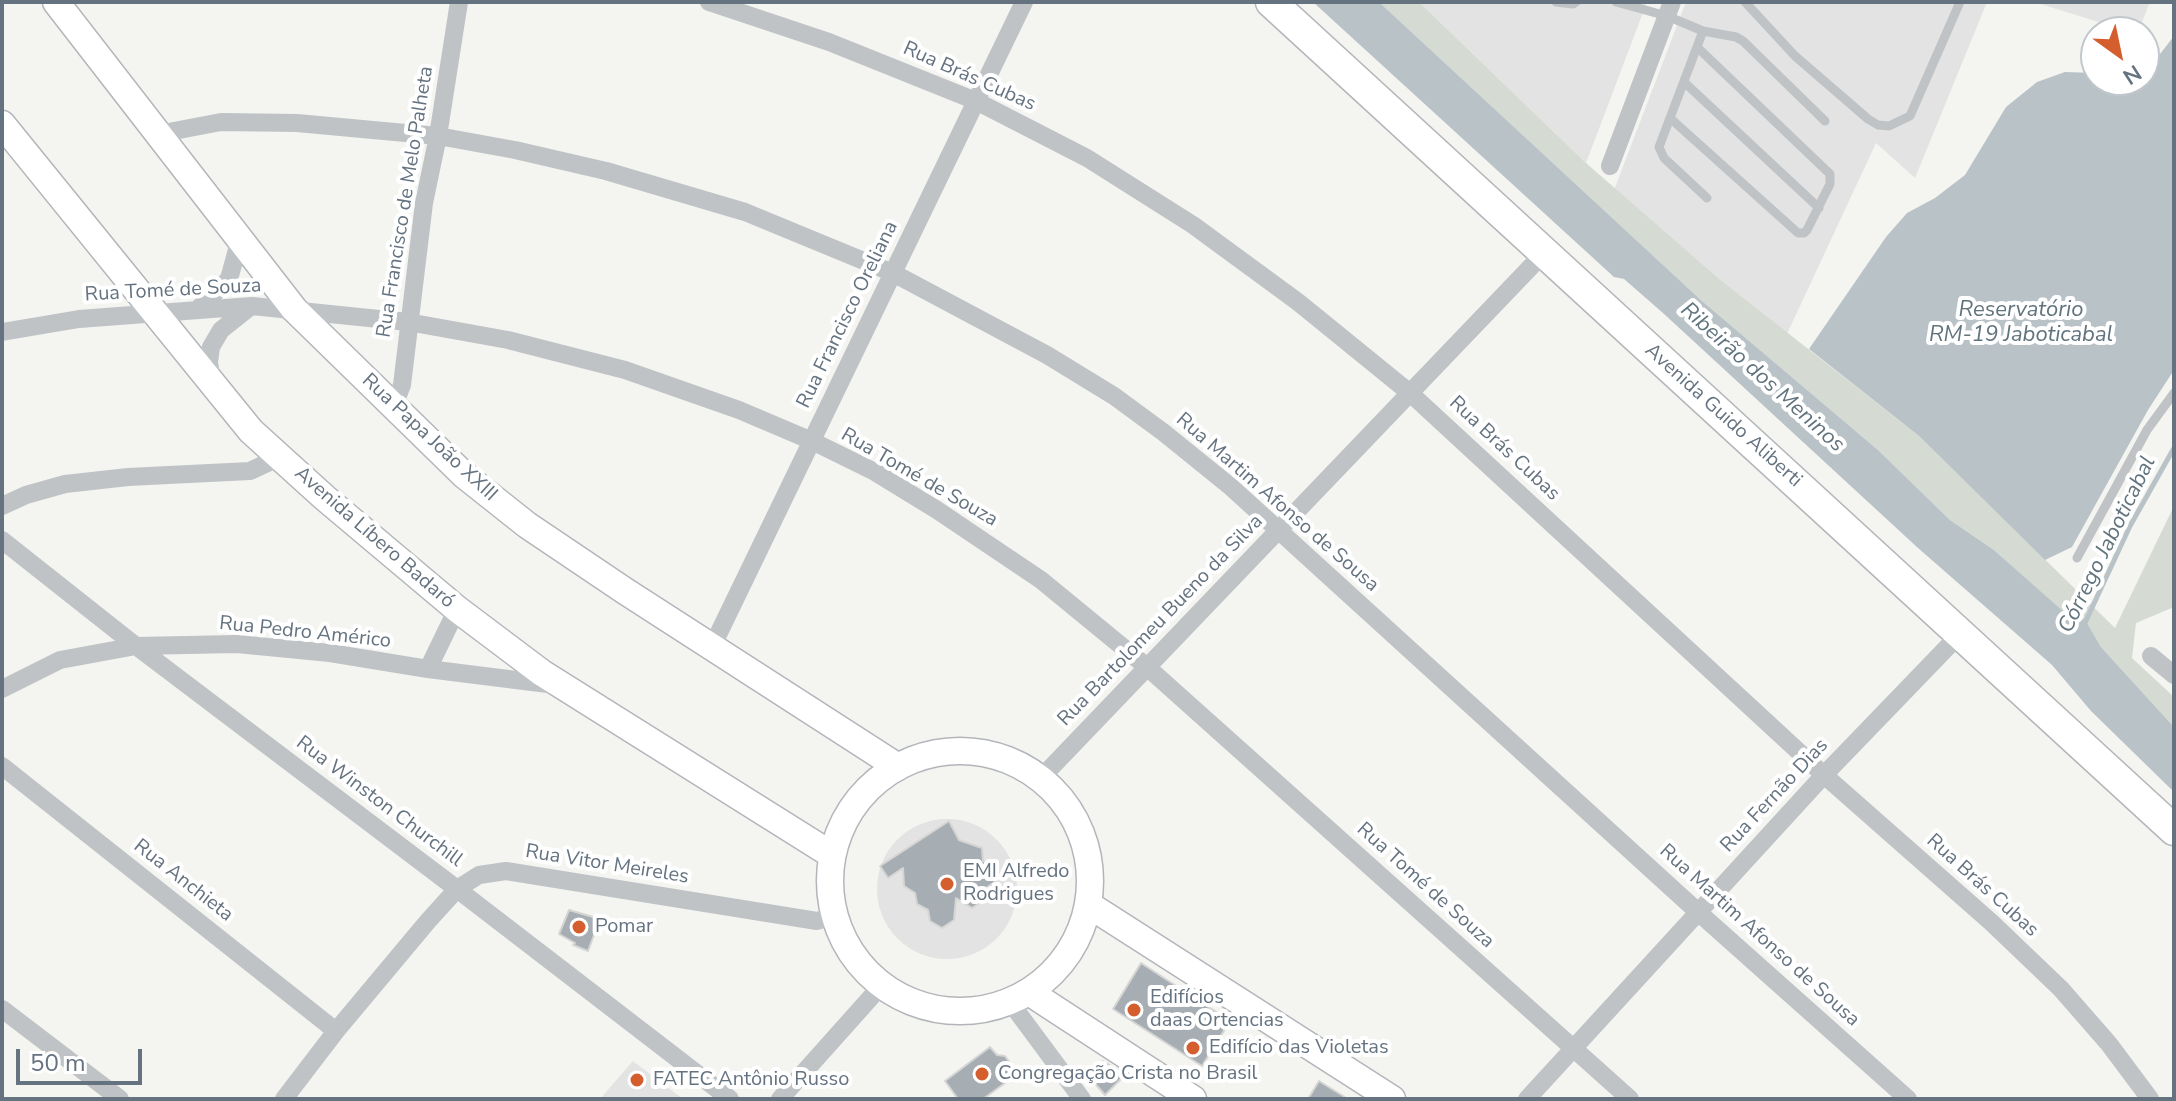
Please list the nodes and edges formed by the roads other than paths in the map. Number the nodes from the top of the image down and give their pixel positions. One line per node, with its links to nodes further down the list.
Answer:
1 (56, 2): 18 (street, Rua Papa João XXIII)
2 (459, 2): 20 (street, Rua Francisco de Melo Palheta)
3 (709, 2): 15 (street, Rua Brás Cubas)
4 (1024, 2): 15 (street, Rua Francisco Oreliana)
5 (1271, 2): 25 (main road, Avenida Guido Aliberti)
6 (1556, 2): 7 (lane)
7 (1576, 2)
8 (1616, 2): 11 (lane)
9 (1745, 2): 10 (lane)
10 (1960, 2)
11 (1669, 9): 12 (lane); 21 (street)
12 (1703, 31): 13 (lane); 17 (lane)
13 (1698, 48): 14 (lane); 23 (lane)
14 (1684, 82): 16 (lane); 23 (lane)
15 (976, 101): 26 (street, Rua Francisco Oreliana); 34 (street, Rua Brás Cubas)
16 (1670, 118): 22 (lane); 23 (lane)
17 (1825, 121)
18 (158, 134): 20 (street, Rua Martim Afonso de Sousa); 24 (street, Rua Papa João XXIII)
19 (6, 135): 30 (street, Avenida Líbero Badaró)
20 (438, 136): 26 (street, Rua Martim Afonso de Sousa); 31 (street, Rua Francisco de Melo Palheta)
21 (1610, 166)
22 (1707, 198)
23 (1819, 208)
24 (240, 239): 28 (street); 29 (street, Rua Papa João XXIII)
25 (1545, 252): 34 (street, Rua Bartolomeu Bueno da Silva); 44 (main road, Avenida Guido Aliberti)
26 (893, 273): 37 (street, Rua Francisco Oreliana); 40 (street, Rua Martim Afonso de Sousa)
27 (252, 306): 28 (street, Rua Tomé de Souza); 29 (street, Rua Tomé de Souza); 33 (street)
28 (198, 309): 30 (street, Rua Tomé de Souza)
29 (294, 309): 31 (street, Rua Tomé de Souza); 36 (street, Rua Papa João XXIII)
30 (156, 314): 32 (street, Rua Tomé de Souza); 33 (street, Avenida Líbero Badaró)
31 (408, 322): 36 (street, Rua Francisco de Melo Palheta); 37 (street, Rua Tomé de Souza)
32 (2, 332)
33 (212, 383): 38 (street, Avenida Líbero Badaró)
34 (1410, 393): 40 (street, Rua Bartolomeu Bueno da Silva); 55 (street, Rua Brás Cubas)
35 (2174, 393): 42 (lane)
36 (393, 408): 46 (street, Rua Papa João XXIII)
37 (812, 441): 46 (street, Rua Francisco Oreliana); 48 (street, Rua Tomé de Souza)
38 (280, 457): 39 (street); 43 (street, Avenida Líbero Badaró)
39 (2, 506)
40 (1279, 530): 48 (street, Rua Bartolomeu Bueno da Silva); 61 (street, Rua Martim Afonso de Sousa)
41 (2, 540): 45 (street, Rua Winston Churchill)
42 (2077, 558)
43 (457, 609): 49 (street); 51 (street, Avenida Líbero Badaró)
44 (1961, 633): 55 (street, Rua Fernão Dias); 57 (main road, Avenida Guido Aliberti)
45 (136, 646): 49 (street, Rua Pedro Américo); 52 (street, Rua Pedro Américo); 59 (street, Rua Winston Churchill)
46 (712, 647): 54 (street, Rua Papa João XXIII)
47 (2151, 656): 50 (street)
48 (1147, 667): 56 (street, Rua Bartolomeu Bueno da Silva); 67 (street, Rua Tomé de Souza)
49 (428, 669): 51 (street, Rua Pedro Américo)
50 (2174, 675)
51 (562, 685): 58 (street, Avenida Líbero Badaró)
52 (2, 689)
53 (2, 766): 66 (street, Rua Anchieta)
54 (898, 767): 56 (street); 58 (street)
55 (1824, 775): 61 (street, Rua Fernão Dias); 78 (street, Rua Brás Cubas)
56 (1041, 778): 60 (street)
57 (2174, 830)
58 (832, 855): 62 (street)
59 (457, 889): 62 (street, Rua Vitor Meireles); 66 (street, Rua Vitor Meireles); 70 (street, Rua Winston Churchill)
60 (1089, 905): 64 (street); 74 (street)
61 (1698, 912): 67 (street, Rua Fernão Dias); 77 (street, Rua Martim Afonso de Sousa)
62 (833, 916): 63 (street)
63 (881, 986): 64 (street); 71 (street)
64 (1020, 997): 72 (street); 73 (street)
65 (2, 1009): 68 (street)
66 (336, 1031): 69 (street, Rua Vitor Meireles)
67 (1573, 1048): 75 (street, Rua Fernão Dias); 76 (street, Rua Tomé de Souza)
68 (120, 1099)
69 (284, 1099)
70 (730, 1099)
71 (780, 1099)
72 (1082, 1099)
73 (1193, 1099)
74 (1392, 1099)
75 (1527, 1099)
76 (1630, 1099)
77 (1908, 1099)
78 (2150, 1099)

